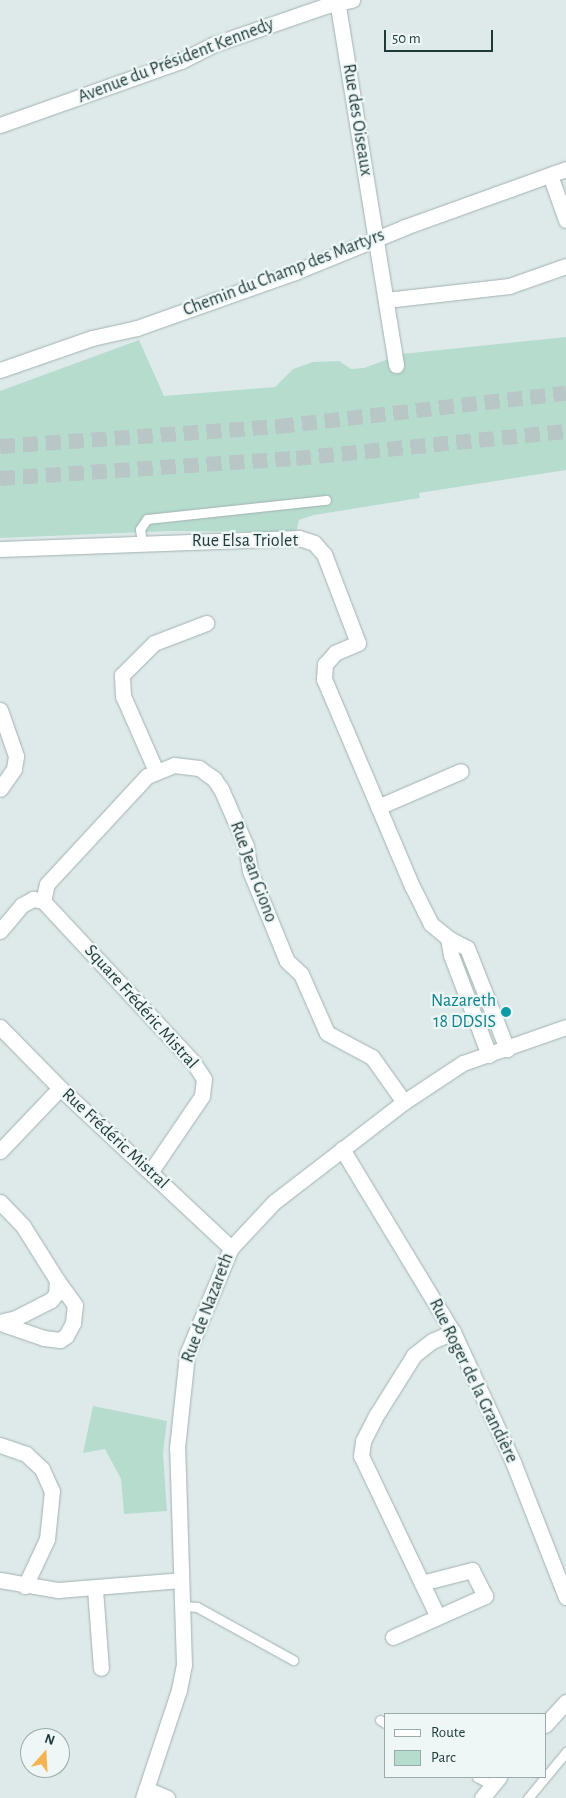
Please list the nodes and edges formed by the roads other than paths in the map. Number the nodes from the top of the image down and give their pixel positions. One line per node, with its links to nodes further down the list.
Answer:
1 (342, 1): 2 (street, Avenue du Président Kennedy); 6 (street, Rue des Oiseaux)
2 (0, 125)
3 (566, 169): 4 (street, Chemin du Champ des Martyrs)
4 (550, 175): 5 (street); 6 (street, Chemin du Champ des Martyrs)
5 (566, 220)
6 (375, 240): 8 (street, Rue des Oiseaux); 10 (street, Chemin du Champ des Martyrs)
7 (566, 266): 8 (street)
8 (386, 300): 9 (street, Rue des Oiseaux)
9 (396, 365)
10 (0, 370)
11 (326, 500): 12 (lane)
12 (142, 543): 13 (street); 19 (street, Rue Elsa Triolet)
13 (0, 549)
14 (206, 623): 16 (street)
15 (0, 710): 18 (street)
16 (156, 771): 20 (street); 28 (street, Rue Jean Giono)
17 (461, 771): 19 (street)
18 (0, 789)
19 (378, 807): 22 (street, Rue Elsa Triolet)
20 (43, 901): 21 (street); 31 (street, Square Frédéric Mistral)
21 (0, 931)
22 (448, 938): 25 (street, Rue Elsa Triolet); 26 (street)
23 (566, 1027): 25 (street, Rue de Nazareth)
24 (0, 1028): 27 (street, Rue Frédéric Mistral)
25 (507, 1049): 26 (street, Rue de Nazareth)
26 (489, 1054): 28 (street, Rue de Nazareth)
27 (60, 1088): 30 (street); 31 (street, Rue Frédéric Mistral)
28 (404, 1102): 29 (street, Rue de Nazareth)
29 (342, 1149): 33 (street, Rue de Nazareth); 36 (street, Rue Roger de la Grandière)
30 (0, 1151)
31 (151, 1171): 33 (street, Rue Frédéric Mistral)
32 (0, 1202): 34 (street)
33 (231, 1248): 39 (street, Rue de Nazareth)
34 (57, 1280): 35 (street); 35 (street)
35 (0, 1323)
36 (453, 1332): 40 (street); 43 (street, Rue Roger de la Grandière)
37 (0, 1445): 41 (street)
38 (0, 1580): 41 (street)
39 (181, 1580): 42 (street); 44 (street, Rue de Nazareth)
40 (422, 1583): 45 (street); 45 (street)
41 (25, 1586): 42 (street)
42 (95, 1589): 48 (street)
43 (566, 1597)
44 (184, 1606): 47 (lane); 56 (street, Rue de Nazareth)
45 (437, 1615): 46 (street)
46 (393, 1637)
47 (292, 1660)
48 (101, 1668)
49 (566, 1702): 50 (street)
50 (546, 1724)
51 (566, 1752): 52 (lane)
52 (546, 1776)
53 (482, 1778): 55 (lane)
54 (545, 1778): 59 (lane)
55 (496, 1781): 58 (street)
56 (145, 1794): 57 (street)
57 (167, 1798)
58 (482, 1798)
59 (528, 1798)

